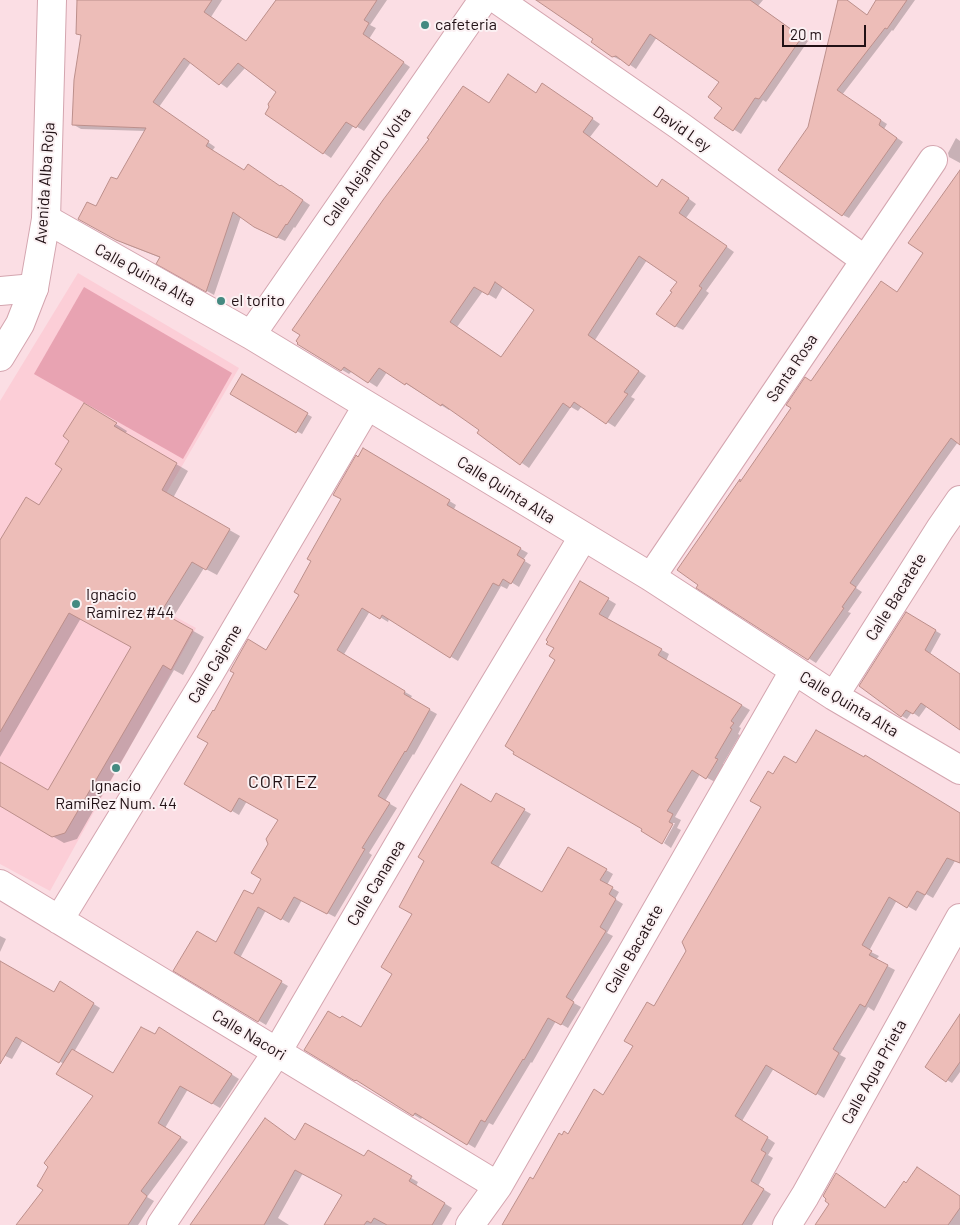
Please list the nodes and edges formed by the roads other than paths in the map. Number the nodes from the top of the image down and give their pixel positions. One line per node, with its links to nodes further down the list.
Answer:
1 (52, 0): 5 (street, Avenida Alba Roja)
2 (483, 0): 9 (street, Calle Alejandro Volta)
3 (498, 0): 6 (street, David Ley)
4 (933, 160): 6 (street, Santa Rosa)
5 (46, 219): 7 (street, Avenida Alba Roja); 9 (street, Calle Quinta Alta)
6 (865, 260): 14 (street, Santa Rosa)
7 (34, 288): 8 (street); 10 (street, Avenida Alba Roja)
8 (0, 291)
9 (251, 335): 11 (street, Calle Quinta Alta)
10 (0, 357)
11 (367, 406): 13 (street, Calle Quinta Alta); 20 (street, Calle Cajeme)
12 (960, 500): 16 (street, Calle Bacatete)
13 (583, 537): 14 (street, Calle Quinta Alta); 21 (street, Calle Cananea)
14 (651, 577): 15 (street, Calle Quinta Alta)
15 (794, 671): 16 (street, Calle Quinta Alta); 22 (street, Calle Bacatete)
16 (834, 696): 17 (street, Calle Quinta Alta)
17 (960, 770)
18 (0, 884): 20 (street, Calle Nacori)
19 (960, 918): 25 (street, Calle Agua Prieta)
20 (59, 920): 21 (street, Calle Nacori)
21 (277, 1052): 22 (street, Calle Nacori); 23 (street, Calle Cananea)
22 (498, 1186): 24 (street, Calle Bacatete)
23 (161, 1225)
24 (470, 1225)
25 (787, 1225)

